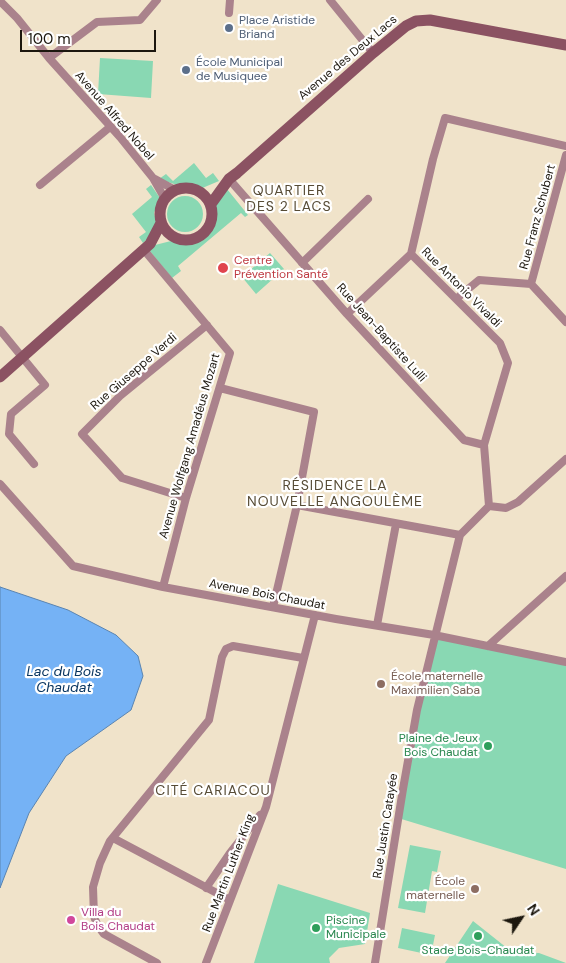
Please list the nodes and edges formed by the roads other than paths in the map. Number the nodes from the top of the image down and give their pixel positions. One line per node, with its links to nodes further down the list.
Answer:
1 (230, 0): 5 (street)
2 (330, 0): 7 (street)
3 (0, 1): 8 (street, Avenue Alfred Nobel)
4 (152, 2): 8 (street)
5 (229, 13)
6 (566, 45): 7 (street, Avenue des Deux Lacs)
7 (372, 53): 13 (street, Avenue des Deux Lacs)
8 (49, 58): 9 (street, Avenue Alfred Nobel)
9 (110, 127): 12 (street, Avenue Alfred Nobel); 14 (street)
10 (566, 146): 23 (street, Rue Antonio Vivaldi)
11 (566, 155): 25 (street, Rue Franz Schubert)
12 (153, 178): 15 (street, Avenue Alfred Nobel); 17 (street, Avenue Alfred Nobel)
13 (230, 179): 16 (street, Avenue des Deux Lacs); 19 (street, Avenue des Deux Lacs); 24 (street, Rue Jean-Baptiste Lulli)
14 (40, 185)
15 (176, 190): 16 (street); 17 (street)
16 (202, 193): 19 (street)
17 (165, 199): 20 (street)
18 (368, 199): 24 (street)
19 (210, 204): 21 (street)
20 (161, 223): 21 (street); 22 (street)
21 (173, 237): 22 (street)
22 (147, 247): 29 (street, Avenue Wolfgang Amadéus Mozart); 31 (street)
23 (411, 254): 26 (street, Rue Antonio Vivaldi); 27 (street)
24 (302, 263): 27 (street, Rue Jean-Baptiste Lulli)
25 (531, 284): 26 (street); 28 (street)
26 (456, 299): 34 (street, Rue Antonio Vivaldi)
27 (347, 314): 34 (street, Rue Jean-Baptiste Lulli)
28 (566, 322)
29 (207, 325): 33 (street, Avenue Wolfgang Amadéus Mozart); 38 (street, Rue Giuseppe Verdi)
30 (0, 330): 31 (street)
31 (22, 358): 32 (street); 36 (street)
32 (0, 377)
33 (220, 388): 38 (street, Avenue Wolfgang Amadéus Mozart); 39 (street)
34 (484, 445): 40 (street, Rue Antonio Vivaldi)
35 (566, 459): 40 (street)
36 (34, 464)
37 (0, 484): 44 (street, Avenue Bois Chaudat)
38 (186, 498): 44 (street, Avenue Wolfgang Amadéus Mozart)
39 (297, 505): 41 (street); 45 (street)
40 (489, 506): 42 (street)
41 (396, 524): 42 (street); 47 (street)
42 (460, 535): 48 (street)
43 (566, 576): 49 (street)
44 (163, 587): 45 (street, Avenue Bois Chaudat)
45 (273, 607): 46 (street, Avenue Bois Chaudat)
46 (314, 615): 47 (street, Avenue Bois Chaudat); 50 (street, Rue Martin Luther King)
47 (377, 625): 48 (street, Avenue Bois Chaudat)
48 (434, 635): 49 (street, Avenue Bois Chaudat); 58 (street, Rue Justin Catayée)
49 (488, 646): 51 (street, Avenue Bois Chaudat)
50 (303, 658): 52 (street, Rue Martin Luther King); 53 (street)
51 (566, 662)
52 (266, 807): 54 (street); 55 (street, Rue Martin Luther King)
53 (113, 838): 54 (street); 56 (street)
54 (206, 888): 55 (street)
55 (230, 900): 57 (street, Rue Martin Luther King)
56 (157, 963)
57 (206, 963)
58 (375, 963)

